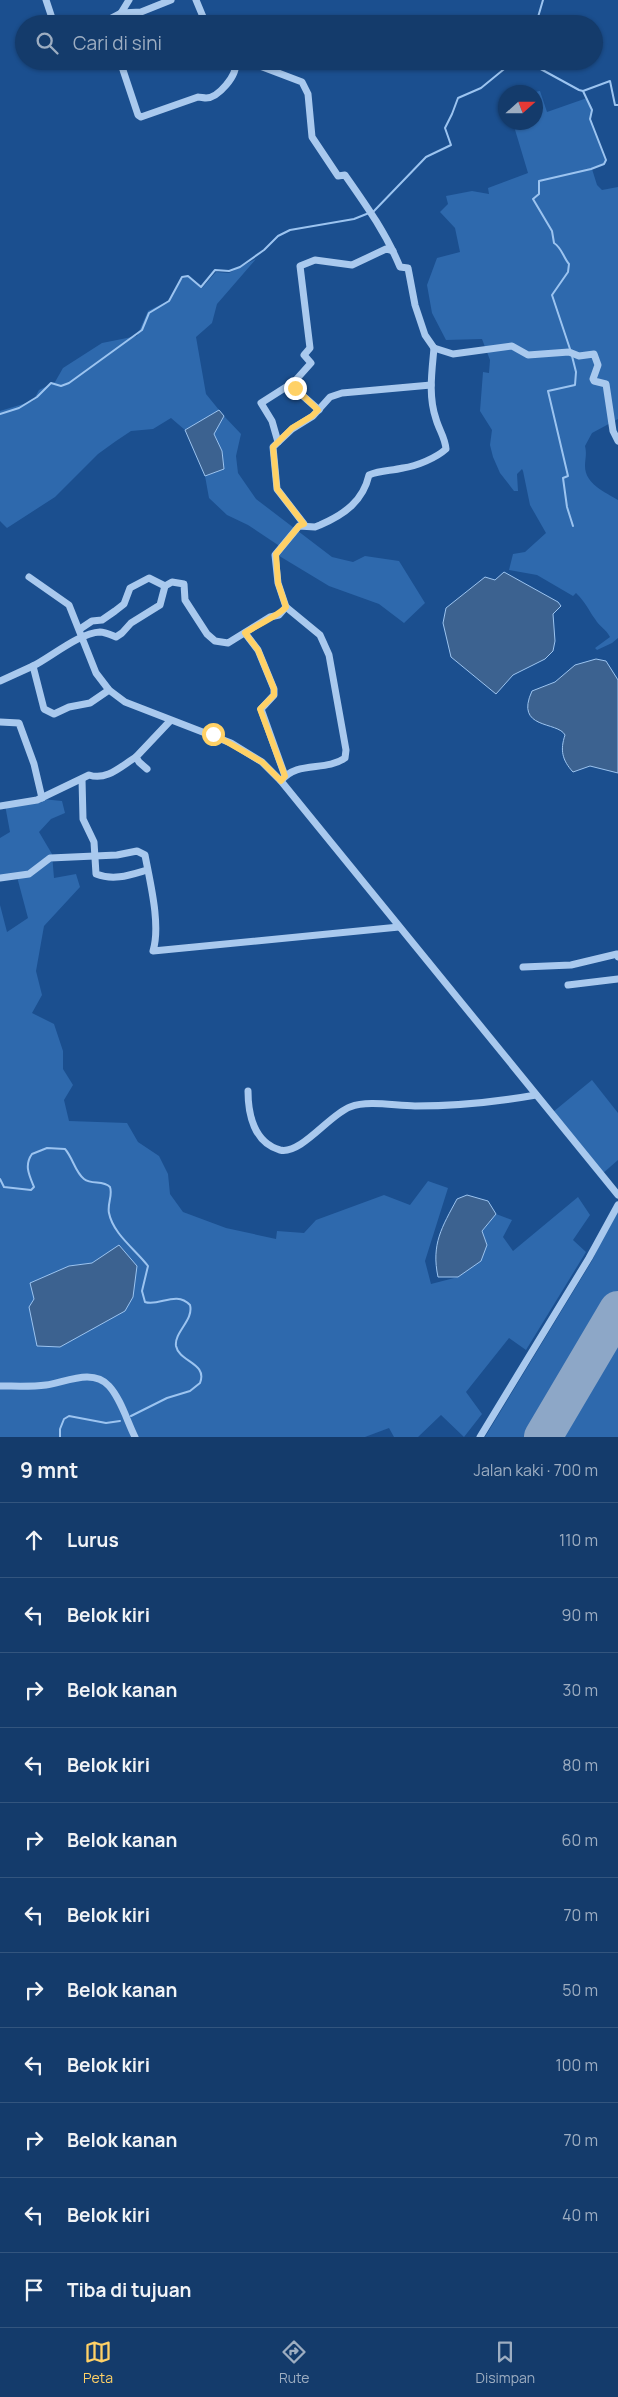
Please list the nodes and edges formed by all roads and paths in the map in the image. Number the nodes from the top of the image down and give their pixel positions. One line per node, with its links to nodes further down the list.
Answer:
1 (46, 0): 6 (street)
2 (129, 0): 5 (street)
3 (171, 0): 5 (street)
4 (196, 0): 8 (street)
5 (121, 13): 7 (street)
6 (51, 15)
7 (117, 15)
8 (202, 15)
9 (123, 70): 10 (street)
10 (235, 70)
11 (272, 70): 12 (street)
12 (394, 252): 13 (street); 14 (street)
13 (434, 348): 15 (street); 17 (street)
14 (294, 382): 16 (street); 18 (street)
15 (431, 385): 16 (street); 19 (street)
16 (318, 410): 18 (street)
17 (618, 441)
18 (278, 442): 19 (street)
19 (304, 524): 22 (street)
20 (29, 577): 23 (street)
21 (165, 586): 23 (street); 24 (street); 25 (street)
22 (286, 607): 24 (street); 33 (street)
23 (80, 629): 25 (street)
24 (245, 633): 33 (street)
25 (84, 638): 26 (street); 28 (street)
26 (33, 666): 27 (street); 28 (street)
27 (0, 681)
28 (109, 690): 29 (street)
29 (170, 721): 31 (street); 33 (street)
30 (0, 722): 35 (street)
31 (136, 757): 32 (street); 34 (street)
32 (147, 769)
33 (283, 778): 40 (street)
34 (82, 779): 35 (street); 37 (street)
35 (42, 798): 36 (street)
36 (0, 806)
37 (95, 857): 38 (street); 38 (street); 39 (street)
38 (148, 870): 40 (street)
39 (0, 878)
40 (399, 928): 46 (street)
41 (618, 957): 42 (street)
42 (523, 967)
43 (618, 979): 44 (street)
44 (568, 986)
45 (248, 1091): 46 (street)
46 (536, 1095): 47 (street)
47 (618, 1195)
48 (618, 1205): 51 (street)
49 (0, 1386): 50 (street)
50 (136, 1437)
51 (480, 1437)

